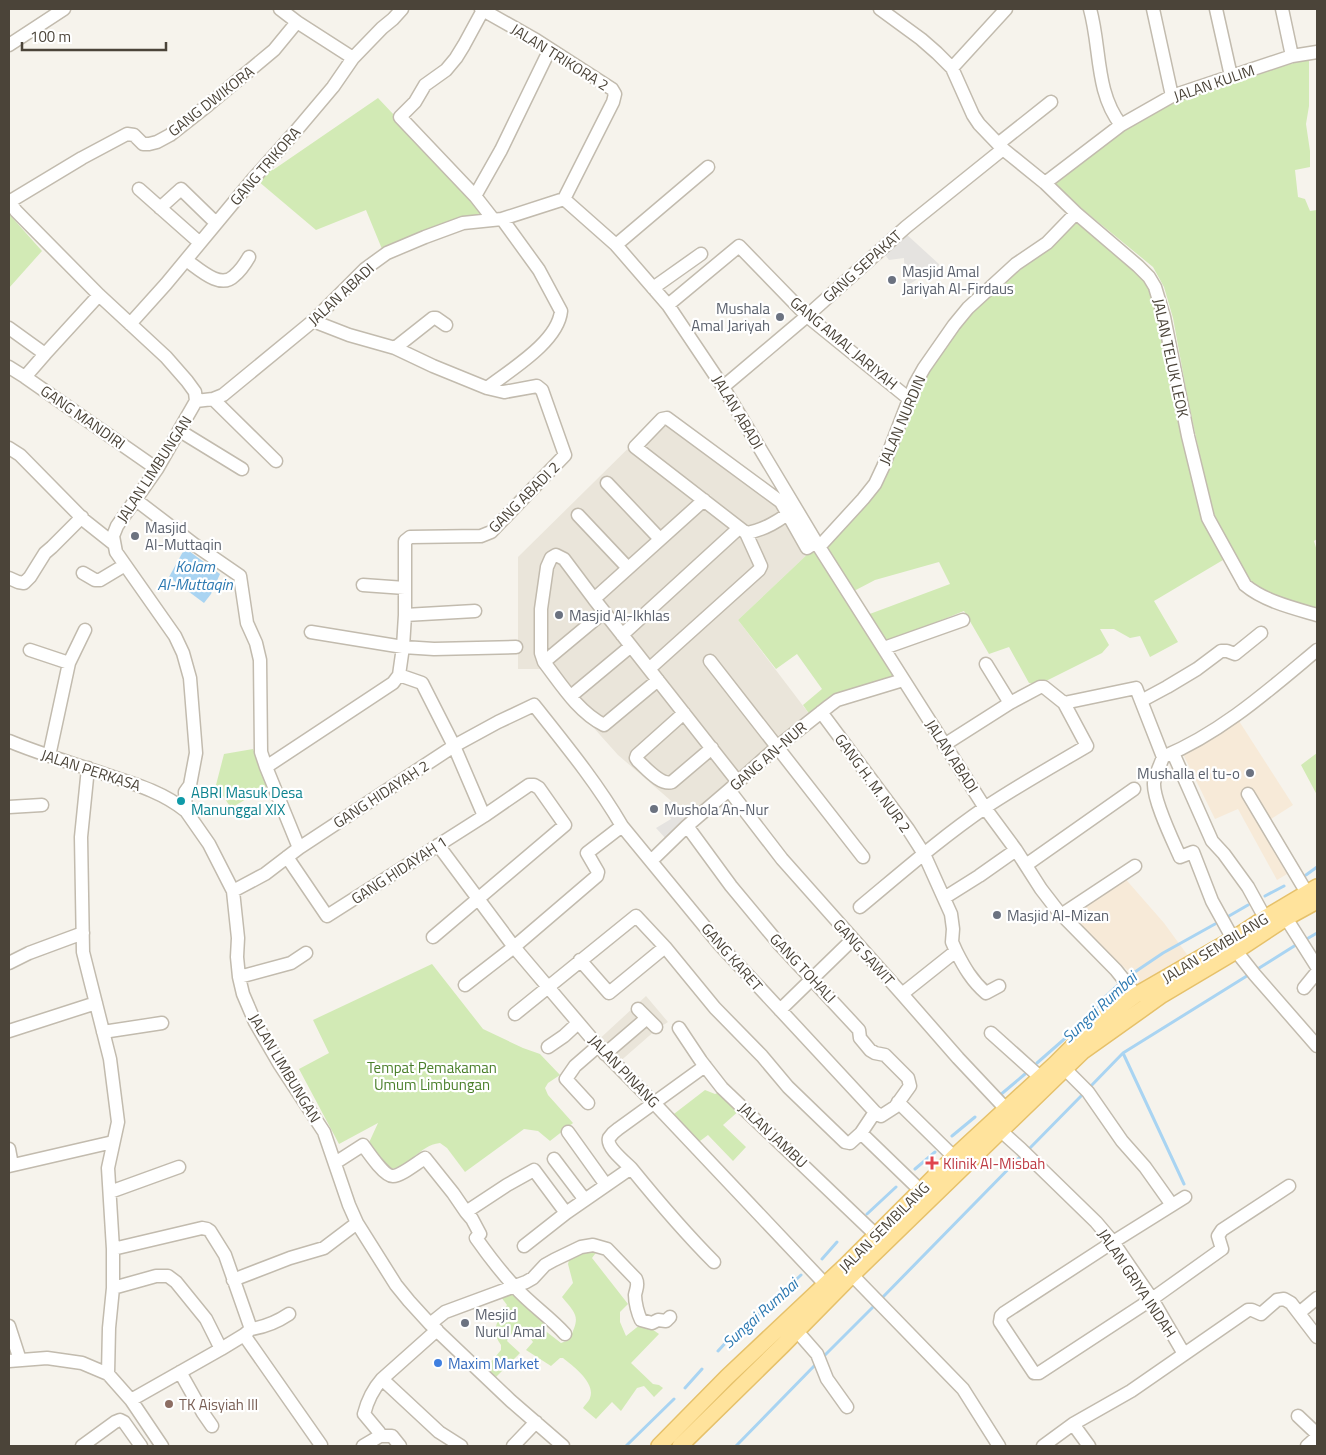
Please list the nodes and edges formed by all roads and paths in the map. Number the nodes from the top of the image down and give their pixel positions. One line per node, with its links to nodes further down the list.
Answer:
1 (64, 9): 12 (street)
2 (280, 9): 11 (street)
3 (402, 9): 16 (street, GANG TRIKORA)
4 (482, 9): 13 (street, JALAN TRIKORA 2); 26 (street)
5 (880, 9): 17 (street, JALAN TELUK LEOK)
6 (1006, 9): 17 (street)
7 (1090, 9): 21 (street)
8 (1153, 9): 19 (street)
9 (1216, 9): 18 (street)
10 (1282, 9): 15 (street)
11 (297, 22): 16 (street); 28 (street, GANG DWIKORA)
12 (9, 45)
13 (550, 49): 26 (street); 27 (street, JALAN TRIKORA 2)
14 (1317, 52): 15 (street, JALAN KULIM)
15 (1292, 56): 18 (street, JALAN KULIM)
16 (353, 58): 32 (street, GANG TRIKORA)
17 (952, 68): 22 (street, JALAN TELUK LEOK)
18 (1232, 76): 19 (street, JALAN KULIM)
19 (1172, 96): 21 (street, JALAN KULIM)
20 (1050, 102): 22 (street, GANG SEPAKAT)
21 (1121, 125): 24 (street, JALAN KULIM)
22 (1001, 146): 24 (street, JALAN TELUK LEOK); 41 (street, GANG SEPAKAT)
23 (708, 167): 34 (street)
24 (1045, 183): 30 (street, JALAN TELUK LEOK)
25 (139, 189): 29 (street)
26 (474, 196): 31 (street)
27 (564, 198): 31 (street, JALAN ABADI); 34 (street, JALAN ABADI)
28 (9, 201): 39 (street, JALAN LIMBUNGAN)
29 (160, 208): 32 (street); 33 (street)
30 (1076, 213): 52 (street, JALAN NURDIN); 80 (street, JALAN TELUK LEOK)
31 (497, 219): 42 (street, JALAN ABADI); 51 (street)
32 (216, 223): 33 (street, GANG TRIKORA)
33 (200, 242): 37 (street, GANG TRIKORA)
34 (616, 245): 38 (street, JALAN ABADI)
35 (701, 254): 38 (street)
36 (249, 258): 37 (street)
37 (186, 260): 43 (street, GANG TRIKORA)
38 (653, 288): 40 (street, JALAN ABADI)
39 (99, 295): 43 (street, JALAN LIMBUNGAN); 47 (street)
40 (668, 305): 41 (street, GANG AMAL JARIYAH); 50 (street, JALAN ABADI)
41 (806, 316): 50 (street, GANG SEPAKAT); 52 (street, GANG AMAL JARIYAH)
42 (313, 321): 46 (street, GANG ABADI 2); 53 (street, JALAN ABADI)
43 (130, 324): 54 (street, JALAN LIMBUNGAN)
44 (446, 324): 46 (street)
45 (9, 328): 47 (street)
46 (396, 348): 51 (street, GANG ABADI 2)
47 (45, 354): 49 (street)
48 (9, 367): 49 (street, GANG MANDIRI)
49 (25, 377): 58 (street, GANG MANDIRI)
50 (723, 387): 63 (street, JALAN ABADI)
51 (487, 388): 75 (street, GANG ABADI 2)
52 (908, 398): 69 (street, JALAN NURDIN)
53 (213, 399): 54 (street, JALAN ABADI); 57 (street)
54 (196, 401): 55 (street, JALAN LIMBUNGAN)
55 (180, 430): 58 (street, JALAN LIMBUNGAN); 59 (street)
56 (9, 448): 65 (street)
57 (276, 461)
58 (157, 469): 61 (street, JALAN LIMBUNGAN)
59 (242, 469)
60 (607, 483): 67 (street)
61 (136, 500): 68 (street, JALAN LIMBUNGAN); 114 (street)
62 (704, 500): 63 (street); 66 (street); 67 (street)
63 (791, 510): 66 (street); 69 (street, JALAN ABADI)
64 (578, 515): 71 (street)
65 (82, 517): 68 (street); 73 (street)
66 (742, 530): 85 (street); 96 (street)
67 (660, 539): 71 (street)
68 (114, 544): 70 (street)
69 (814, 546): 89 (street, JALAN ABADI)
70 (125, 565): 72 (street); 118 (street)
71 (628, 568): 76 (street)
72 (83, 573)
73 (9, 578)
74 (363, 585): 75 (street)
75 (405, 588): 79 (street, GANG ABADI 2)
76 (594, 599): 78 (street, GANG SAWIT); 93 (street, GANG SAWIT)
77 (475, 611): 79 (street)
78 (604, 612): 85 (street, GANG SAWIT); 93 (street)
79 (405, 615): 87 (street, GANG ABADI 2)
80 (1317, 615)
81 (963, 620): 89 (street)
82 (84, 630): 94 (street)
83 (311, 632): 87 (street)
84 (1261, 633): 101 (street)
85 (622, 635): 86 (street, GANG SAWIT)
86 (631, 646): 96 (street, GANG SAWIT); 100 (street)
87 (403, 647): 88 (street); 97 (street, GANG ABADI 2)
88 (516, 647)
89 (884, 648): 99 (street, JALAN ABADI)
90 (30, 650): 94 (street)
91 (1317, 650): 112 (street)
92 (710, 661): 110 (street)
93 (544, 662): 100 (street)
94 (69, 663): 113 (street)
95 (986, 664): 102 (street)
96 (649, 670): 98 (street, GANG SAWIT)
97 (399, 675): 109 (street); 114 (street)
98 (658, 680): 100 (street); 106 (street, GANG SAWIT)
99 (903, 680): 105 (street, GANG AN-NUR); 108 (street, JALAN ABADI)
100 (571, 696)
101 (1141, 700): 103 (street); 112 (street)
102 (1010, 703): 103 (street); 108 (street)
103 (1064, 703): 123 (street)
104 (534, 705): 109 (street, GANG HIDAYAH 2); 126 (street, GANG KARET)
105 (821, 712): 110 (street, GANG AN-NUR); 131 (street, GANG H. M. NUR 2)
106 (684, 714): 111 (street, GANG SAWIT); 111 (street)
107 (9, 741): 113 (street, JALAN PERKASA)
108 (944, 745): 123 (street, JALAN ABADI)
109 (454, 746): 125 (street); 129 (street, GANG HIDAYAH 2)
110 (777, 747): 116 (street, GANG AN-NUR); 133 (street)
111 (712, 748): 116 (street, GANG SAWIT)
112 (1168, 755): 143 (street); 148 (street)
113 (49, 756): 115 (street, JALAN PERKASA)
114 (266, 767): 129 (street)
115 (88, 768): 120 (street, JALAN PERKASA); 145 (street)
116 (734, 786): 127 (street, GANG AN-NUR); 147 (street, GANG SAWIT)
117 (1134, 790): 135 (street)
118 (185, 792): 120 (street); 124 (street)
119 (1248, 794): 138 (street)
120 (173, 800): 124 (street, JALAN PERKASA)
121 (42, 805): 122 (street)
122 (9, 807)
123 (985, 808): 130 (street, JALAN ABADI); 131 (street)
124 (186, 811): 137 (street, JALAN LIMBUNGAN)
125 (484, 816): 128 (street, GANG HIDAYAH 1); 140 (street, GANG HIDAYAH 1)
126 (622, 826): 134 (street, GANG KARET); 149 (street)
127 (686, 826): 134 (street, GANG AN-NUR); 158 (street, GANG TOHALI)
128 (438, 845): 132 (street, GANG HIDAYAH 1); 140 (street, JALAN PINANG)
129 (299, 848): 132 (street, GANG HIDAYAH 2)
130 (1016, 850): 135 (street, JALAN ABADI); 139 (street)
131 (924, 854): 139 (street, GANG H. M. NUR 2); 141 (street)
132 (287, 857): 137 (street, GANG HIDAYAH 2)
133 (863, 857)
134 (651, 861): 167 (street, GANG KARET)
135 (1026, 865): 142 (street, JALAN ABADI)
136 (1135, 866): 142 (street)
137 (233, 891): 157 (street, JALAN LIMBUNGAN)
138 (1314, 894): 143 (main road, JALAN SEMBILANG); 144 (main road, JALAN SEMBILANG)
139 (944, 898): 151 (street, GANG H. M. NUR 2)
140 (478, 900): 146 (street); 149 (street, JALAN PINANG)
141 (860, 907)
142 (1061, 915): 163 (street, JALAN ABADI)
143 (1264, 918): 148 (main road, JALAN SEMBILANG)
144 (1286, 918): 148 (main road, JALAN SEMBILANG); 155 (street)
145 (83, 933): 154 (street); 165 (street)
146 (433, 937)
147 (852, 939): 158 (street); 164 (street, GANG SAWIT)
148 (1234, 945): 163 (main road, JALAN SEMBILANG); 175 (street); 179 (main road, JALAN SEMBILANG)
149 (514, 947): 159 (street); 161 (street, JALAN PINANG)
150 (665, 947): 153 (street); 153 (street); 188 (street)
151 (956, 950): 160 (street, GANG H. M. NUR 2); 164 (street)
152 (306, 953): 157 (street)
153 (580, 960): 161 (street)
154 (9, 964)
155 (1317, 966)
156 (1317, 972): 162 (street)
157 (239, 977): 193 (street, JALAN LIMBUNGAN)
158 (813, 979): 167 (street); 181 (street, GANG TOHALI)
159 (465, 985)
160 (998, 986)
161 (547, 987): 168 (street); 170 (street, JALAN PINANG)
162 (1304, 988)
163 (1133, 991): 180 (main road, JALAN SEMBILANG)
164 (902, 994): 184 (street, GANG SAWIT)
165 (96, 1003): 172 (street); 173 (street)
166 (638, 1009): 177 (street)
167 (780, 1010): 185 (street, GANG KARET)
168 (515, 1014)
169 (162, 1023): 173 (street)
170 (578, 1023): 176 (street); 177 (street, JALAN PINANG)
171 (679, 1028): 178 (street, JALAN JAMBU)
172 (9, 1031)
173 (103, 1032): 189 (street)
174 (991, 1033): 180 (street)
175 (1317, 1046)
176 (548, 1047)
177 (601, 1050): 182 (street); 183 (street, JALAN PINANG)
178 (705, 1066): 183 (street); 207 (street, JALAN JAMBU)
179 (1065, 1069): 187 (main road, JALAN SEMBILANG); 203 (street)
180 (1040, 1077): 184 (main road, JALAN SEMBILANG)
181 (898, 1102): 185 (street, GANG TOHALI); 191 (street)
182 (588, 1103)
183 (654, 1103): 196 (street); 214 (street, JALAN PINANG)
184 (1006, 1109): 191 (main road, JALAN SEMBILANG)
185 (875, 1112): 188 (street)
186 (568, 1132): 197 (street)
187 (1001, 1132): 208 (street, JALAN GRIYA INDAH); 212 (main road, JALAN SEMBILANG)
188 (861, 1133): 199 (street)
189 (113, 1142): 194 (street); 200 (street)
190 (9, 1149): 194 (street)
191 (954, 1157): 199 (main road, JALAN SEMBILANG)
192 (554, 1159): 202 (street)
193 (335, 1162): 204 (street); 206 (street, JALAN LIMBUNGAN)
194 (10, 1165)
195 (178, 1167): 200 (street)
196 (631, 1168): 197 (street); 211 (street)
197 (606, 1185): 202 (street)
198 (1289, 1186): 218 (street)
199 (921, 1191): 207 (main road, JALAN SEMBILANG)
200 (110, 1192): 210 (street)
201 (1185, 1197): 203 (street)
202 (585, 1200): 205 (street)
203 (1172, 1205): 208 (street)
204 (466, 1212): 205 (street); 215 (street)
205 (566, 1213): 209 (street)
206 (357, 1223): 213 (street); 223 (street, JALAN LIMBUNGAN)
207 (876, 1234): 214 (main road, JALAN SEMBILANG)
208 (1112, 1242): 218 (street, JALAN GRIYA INDAH); 218 (street)
209 (524, 1246)
210 (113, 1249): 213 (street); 216 (street)
211 (714, 1262)
212 (852, 1275): 224 (main road, JALAN SEMBILANG); 253 (street)
213 (233, 1280): 225 (street)
214 (825, 1284): 251 (main road, JALAN SEMBILANG)
215 (514, 1286): 221 (street); 223 (street); 226 (street)
216 (113, 1288): 228 (street); 232 (street)
217 (1317, 1298): 220 (street)
218 (1152, 1299): 229 (street, JALAN GRIYA INDAH)
219 (289, 1314): 225 (street)
220 (1299, 1314): 227 (street); 229 (street)
221 (670, 1317)
222 (9, 1326): 230 (street)
223 (434, 1327): 233 (street); 237 (street, JALAN LIMBUNGAN)
224 (796, 1330): 235 (street); 252 (main road, JALAN SEMBILANG)
225 (248, 1332): 228 (street); 242 (street)
226 (566, 1334)
227 (1317, 1337)
228 (222, 1349): 231 (street)
229 (1184, 1354): 238 (street)
230 (14, 1360): 232 (street)
231 (180, 1372): 234 (street); 239 (street)
232 (108, 1374): 234 (street)
233 (382, 1379): 240 (street); 248 (street)
234 (131, 1400): 245 (street)
235 (847, 1407)
236 (1298, 1416): 241 (street)
237 (536, 1422): 249 (street); 250 (street, JALAN LIMBUNGAN)
238 (1073, 1424): 254 (street); 255 (street)
239 (212, 1426)
240 (380, 1436): 246 (street); 247 (street)
241 (1317, 1436): 256 (street)
242 (321, 1445)
243 (82, 1446): 244 (street)
244 (141, 1446)
245 (162, 1446)
246 (363, 1446)
247 (400, 1446)
248 (462, 1446)
249 (513, 1446)
250 (563, 1446)
251 (659, 1446)
252 (680, 1446)
253 (999, 1446)
254 (1043, 1446)
255 (1088, 1446)
256 (1307, 1446)

